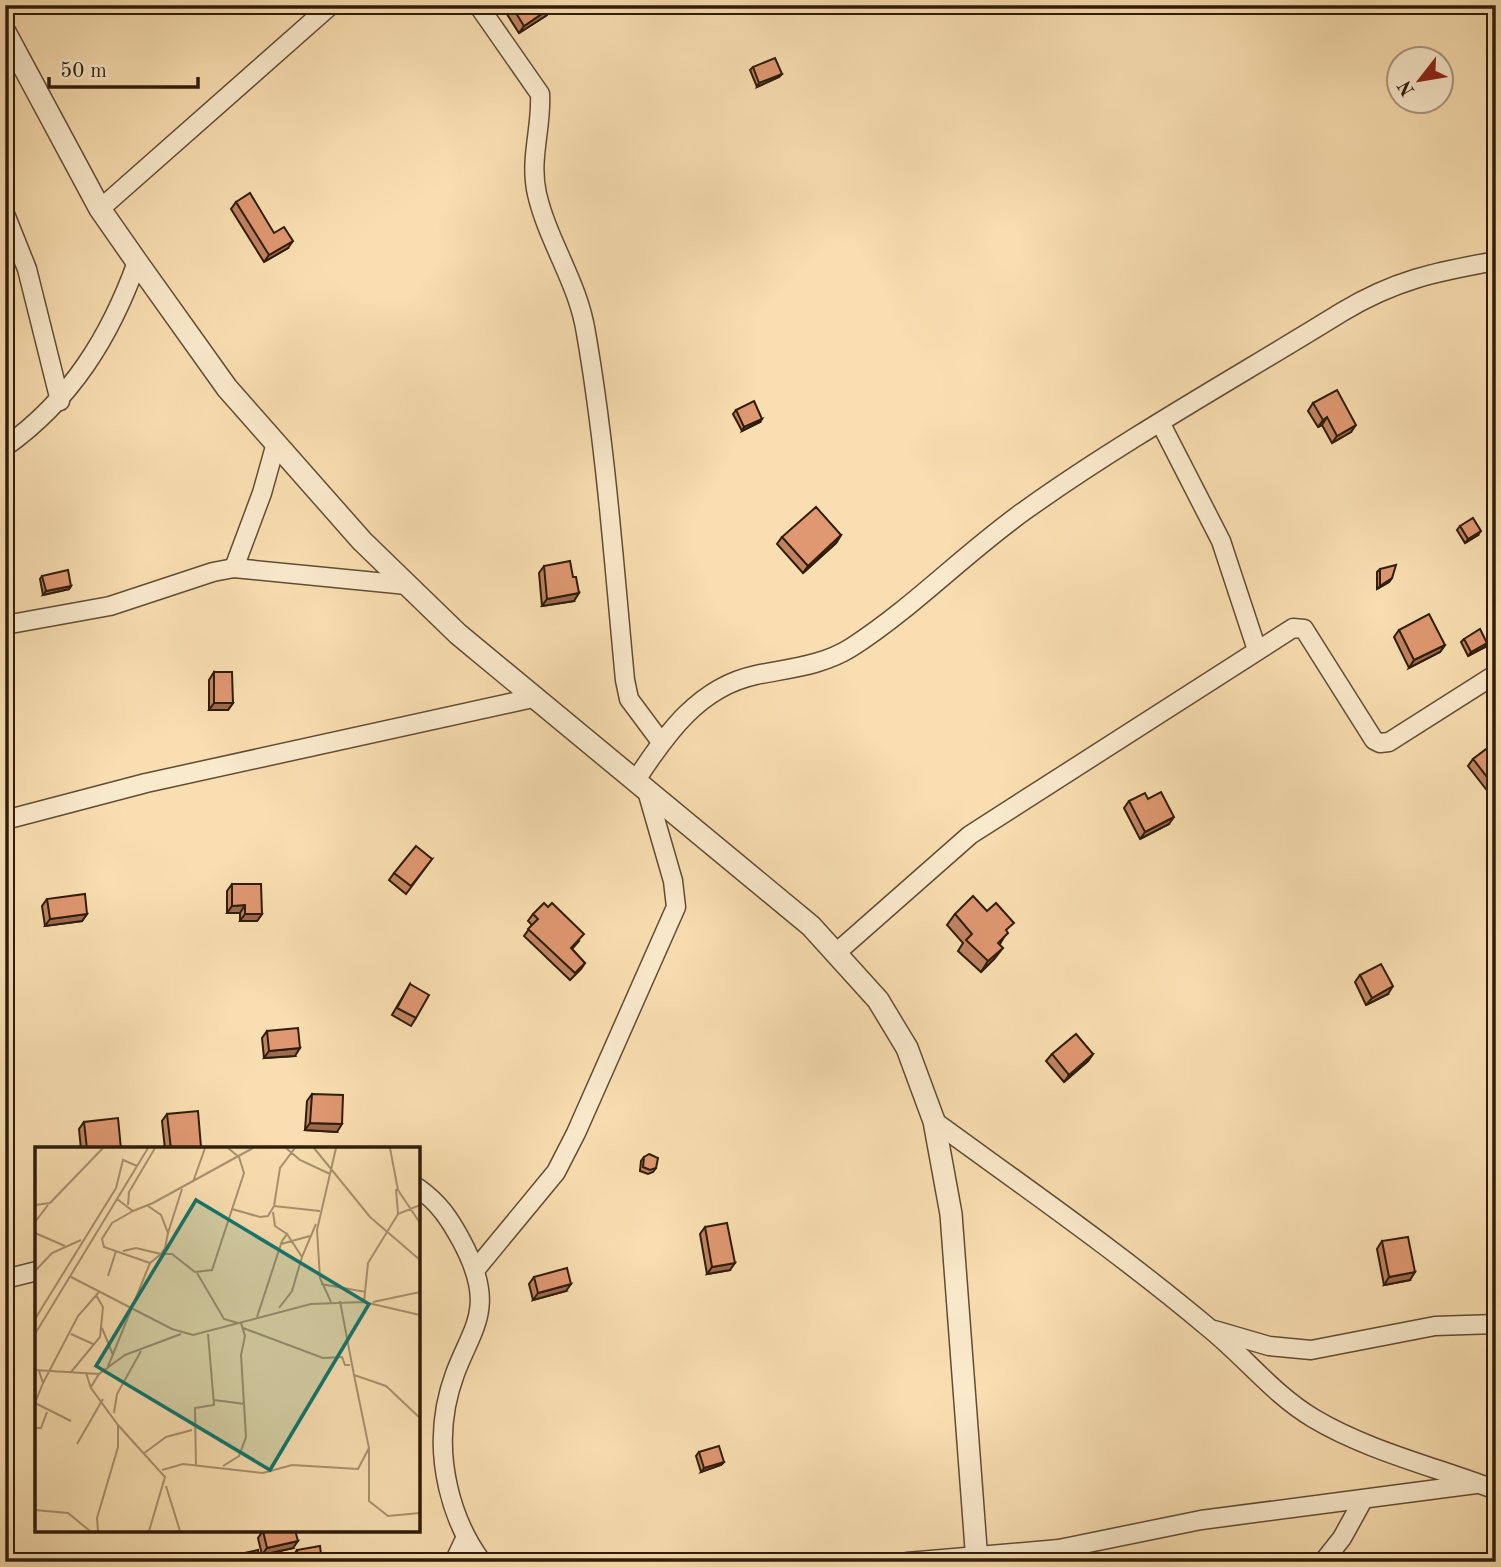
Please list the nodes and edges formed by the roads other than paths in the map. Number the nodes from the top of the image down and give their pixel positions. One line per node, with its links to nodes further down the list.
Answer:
1 (331, 5): 4 (street)
2 (478, 5): 18 (street)
3 (7, 41): 4 (street)
4 (100, 209): 7 (street)
5 (5, 214): 8 (street)
6 (1496, 261): 9 (street)
7 (137, 262): 8 (street); 10 (street)
8 (60, 401): 11 (street)
9 (1161, 424): 15 (street); 18 (street)
10 (276, 443): 12 (street); 13 (street)
11 (5, 447)
12 (234, 568): 13 (street); 14 (street)
13 (407, 585): 17 (street)
14 (5, 625)
15 (1257, 650): 16 (street); 21 (street)
16 (1496, 674)
17 (533, 698): 19 (street); 20 (street)
18 (661, 742): 19 (street)
19 (641, 785): 21 (street); 24 (street)
20 (5, 820)
21 (836, 953): 22 (street)
22 (934, 1121): 28 (street); 32 (street)
23 (420, 1190): 24 (street)
24 (476, 1269): 31 (street)
25 (35, 1272): 26 (street)
26 (5, 1279)
27 (1496, 1324): 28 (street)
28 (1211, 1329): 29 (street)
29 (1488, 1487): 30 (street)
30 (1363, 1500): 32 (street); 36 (street)
31 (464, 1538): 33 (street); 34 (street)
32 (977, 1558): 35 (street)
33 (454, 1562)
34 (482, 1562)
35 (908, 1562)
36 (1323, 1562)

